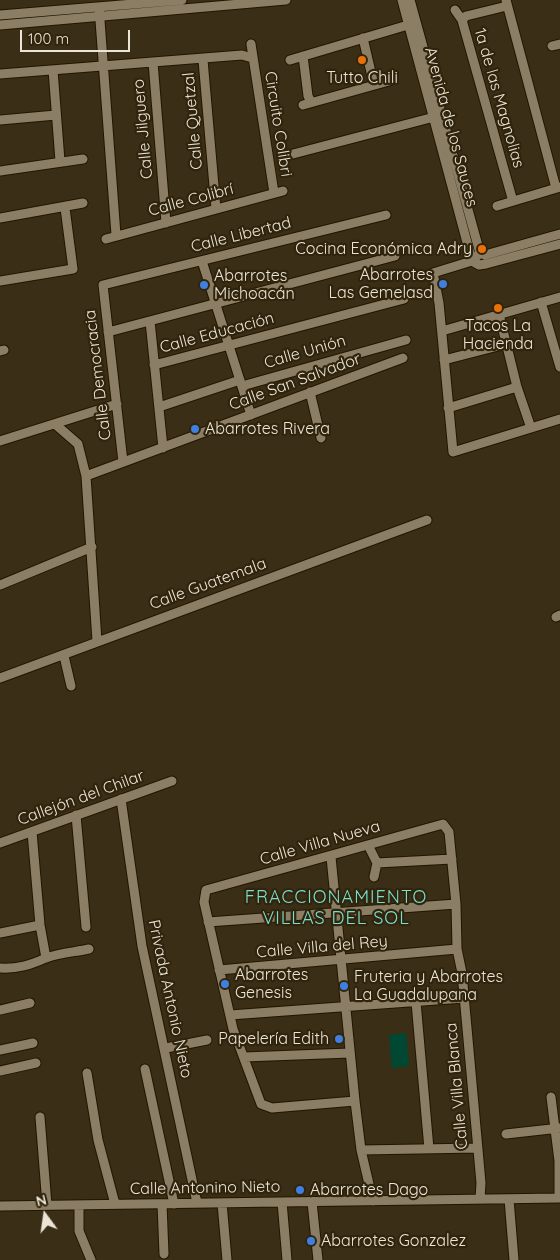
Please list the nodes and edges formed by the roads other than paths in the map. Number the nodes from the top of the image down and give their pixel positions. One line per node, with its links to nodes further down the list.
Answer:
1 (182, 0): 7 (street)
2 (286, 0): 5 (street)
3 (402, 0): 14 (street, Avenida de los Sauces)
4 (410, 0): 28 (street, Avenida de los Sauces)
5 (263, 1): 7 (street)
6 (507, 3): 12 (street, 1a de las Magnolias); 34 (street)
7 (151, 5): 8 (street); 11 (street)
8 (99, 7): 10 (street); 11 (street)
9 (455, 10): 12 (street)
10 (0, 15)
11 (99, 17): 13 (street); 22 (street)
12 (462, 20): 37 (street, 1a de las Magnolias)
13 (0, 25)
14 (408, 25): 15 (street); 28 (street, Avenida de los Sauces)
15 (363, 38): 17 (street); 26 (street)
16 (251, 44): 18 (street)
17 (303, 56): 20 (street); 26 (street)
18 (252, 58): 19 (street, Circuito Colibri); 36 (street, Circuito Colibri)
19 (203, 60): 21 (street, Circuito Colibri); 41 (street, Calle Quetzal)
20 (290, 60)
21 (153, 62): 22 (street, Circuito Colibri); 44 (street, Calle Jilguero)
22 (103, 65): 23 (street, Circuito Colibri); 46 (street)
23 (53, 70): 24 (street, Circuito Colibri); 27 (street)
24 (0, 74)
25 (389, 81): 26 (street)
26 (374, 85)
27 (56, 115): 29 (street); 32 (street)
28 (437, 116): 30 (street); 49 (street, Avenida de los Sauces); 52 (street, Avenida de los Sauces)
29 (0, 120)
30 (293, 154)
31 (83, 159): 32 (street)
32 (60, 161): 33 (street)
33 (0, 171)
34 (558, 187): 37 (street)
35 (283, 191): 36 (street, Calle Colibrí)
36 (274, 193): 41 (street, Calle Colibrí)
37 (514, 200): 39 (street)
38 (83, 203): 40 (street)
39 (497, 206)
40 (65, 208): 43 (street); 53 (street)
41 (216, 209): 44 (street, Calle Colibrí)
42 (386, 215): 51 (street, Calle Libertad)
43 (0, 218)
44 (166, 223): 46 (street, Calle Colibrí)
45 (560, 234): 49 (street)
46 (116, 235): 47 (street, Calle Colibrí)
47 (106, 239)
48 (560, 244): 52 (street)
49 (480, 253): 52 (street)
50 (395, 256): 58 (street)
51 (202, 260): 54 (street, Calle Libertad); 58 (street)
52 (472, 261): 61 (street)
53 (0, 281)
54 (103, 285): 62 (street, Calle Democracia)
55 (560, 297): 57 (street)
56 (404, 299): 65 (street, Calle Educación)
57 (541, 302): 59 (street); 69 (street)
58 (216, 304): 60 (street); 65 (street)
59 (499, 314): 61 (street); 64 (street)
60 (150, 321): 62 (street); 68 (street)
61 (442, 330): 67 (street)
62 (108, 332): 73 (street, Calle Democracia)
63 (406, 340): 70 (street, Calle Unión)
64 (506, 344): 67 (street); 71 (street)
65 (229, 345): 68 (street, Calle Educación); 70 (street)
66 (403, 358): 72 (street, Calle San Salvador)
67 (444, 360): 75 (street)
68 (154, 365): 74 (street)
69 (560, 367)
70 (241, 383): 74 (street, Calle Unión); 76 (street)
71 (517, 388): 75 (street); 79 (street)
72 (310, 392): 76 (street, Calle San Salvador); 80 (street)
73 (117, 404): 78 (street); 83 (street, Calle Democracia)
74 (159, 407): 82 (street)
75 (448, 408): 79 (street)
76 (251, 415): 82 (street, Calle San Salvador)
77 (560, 419): 79 (street)
78 (55, 424): 81 (street); 84 (street)
79 (531, 428)
80 (321, 438)
81 (0, 441)
82 (163, 448): 83 (street, Calle San Salvador)
83 (123, 462): 84 (street, Calle San Salvador)
84 (86, 476): 86 (street)
85 (427, 520): 88 (street, Calle Guatemala)
86 (92, 547): 87 (street); 88 (street)
87 (0, 585)
88 (97, 641): 89 (street, Calle Guatemala)
89 (64, 656): 90 (street, Calle Guatemala); 91 (street)
90 (0, 678)
91 (70, 686)
92 (172, 781): 93 (street, Callejón del Chilar)
93 (121, 799): 94 (street, Callejón del Chilar); 123 (street, Privada Antonio Nieto)
94 (76, 815): 96 (street, Callejón del Chilar); 107 (street)
95 (443, 824): 98 (street, Calle Villa Nueva); 100 (street, Calle Villa Blanca)
96 (32, 832): 97 (street, Callejón del Chilar); 106 (street)
97 (0, 843)
98 (368, 844): 99 (street, Calle Villa Nueva); 101 (street)
99 (331, 857): 104 (street); 105 (street, Calle Villa Nueva)
100 (452, 860): 101 (street); 103 (street, Calle Villa Blanca)
101 (377, 863): 102 (street)
102 (374, 877)
103 (456, 904): 104 (street); 110 (street, Calle Villa Blanca)
104 (337, 913): 105 (street); 112 (street)
105 (208, 922): 114 (street)
106 (40, 925): 108 (street); 111 (street)
107 (86, 927)
108 (0, 932)
109 (89, 949): 111 (street)
110 (457, 950): 112 (street, Calle Villa del Rey); 115 (street, Calle Villa Blanca)
111 (46, 958): 113 (street)
112 (341, 961): 114 (street, Calle Villa del Rey); 118 (street)
113 (0, 968)
114 (219, 970): 120 (street)
115 (464, 998): 116 (street); 136 (street, Calle Villa Blanca)
116 (416, 1002): 118 (street); 137 (street)
117 (30, 1003): 119 (street)
118 (346, 1008): 120 (street); 125 (street)
119 (0, 1010)
120 (230, 1015): 126 (street)
121 (207, 1040): 123 (street)
122 (33, 1043): 124 (street)
123 (166, 1048): 146 (street, Privada Antonio Nieto)
124 (0, 1050)
125 (350, 1053): 126 (street); 132 (street)
126 (244, 1057): 132 (street)
127 (36, 1063): 129 (street)
128 (145, 1068): 150 (street)
129 (0, 1071)
130 (87, 1073): 148 (street)
131 (551, 1097): 134 (street)
132 (355, 1101): 138 (street)
133 (40, 1117): 151 (street)
134 (557, 1129): 135 (street); 140 (street)
135 (506, 1134)
136 (478, 1148): 137 (street); 141 (street, Calle Villa Blanca)
137 (429, 1149): 138 (street)
138 (361, 1150): 143 (street)
139 (40, 1164): 151 (street)
140 (560, 1198): 142 (street, Calle Antonino Nieto)
141 (480, 1199): 142 (street, Calle Antonino Nieto); 143 (street, Calle Antonino Nieto)
142 (509, 1199): 159 (street)
143 (373, 1201): 145 (street, Calle Antonino Nieto)
144 (282, 1202): 145 (street, Calle Antonino Nieto); 147 (street, Calle Antonino Nieto); 157 (street)
145 (312, 1202): 158 (street)
146 (197, 1203): 147 (street, Calle Antonino Nieto); 150 (street, Calle Antonino Nieto)
147 (222, 1203): 156 (street)
148 (116, 1204): 149 (street, Calle Antonino Nieto); 152 (street, Calle Antonino Nieto)
149 (162, 1204): 150 (street, Calle Antonino Nieto); 154 (street)
150 (174, 1204)
151 (46, 1205): 152 (street, Calle Antonino Nieto); 153 (street, Calle Antonino Nieto)
152 (79, 1205): 155 (street)
153 (0, 1206)
154 (164, 1254)
155 (91, 1260)
156 (227, 1260)
157 (286, 1260)
158 (318, 1260)
159 (514, 1260)

